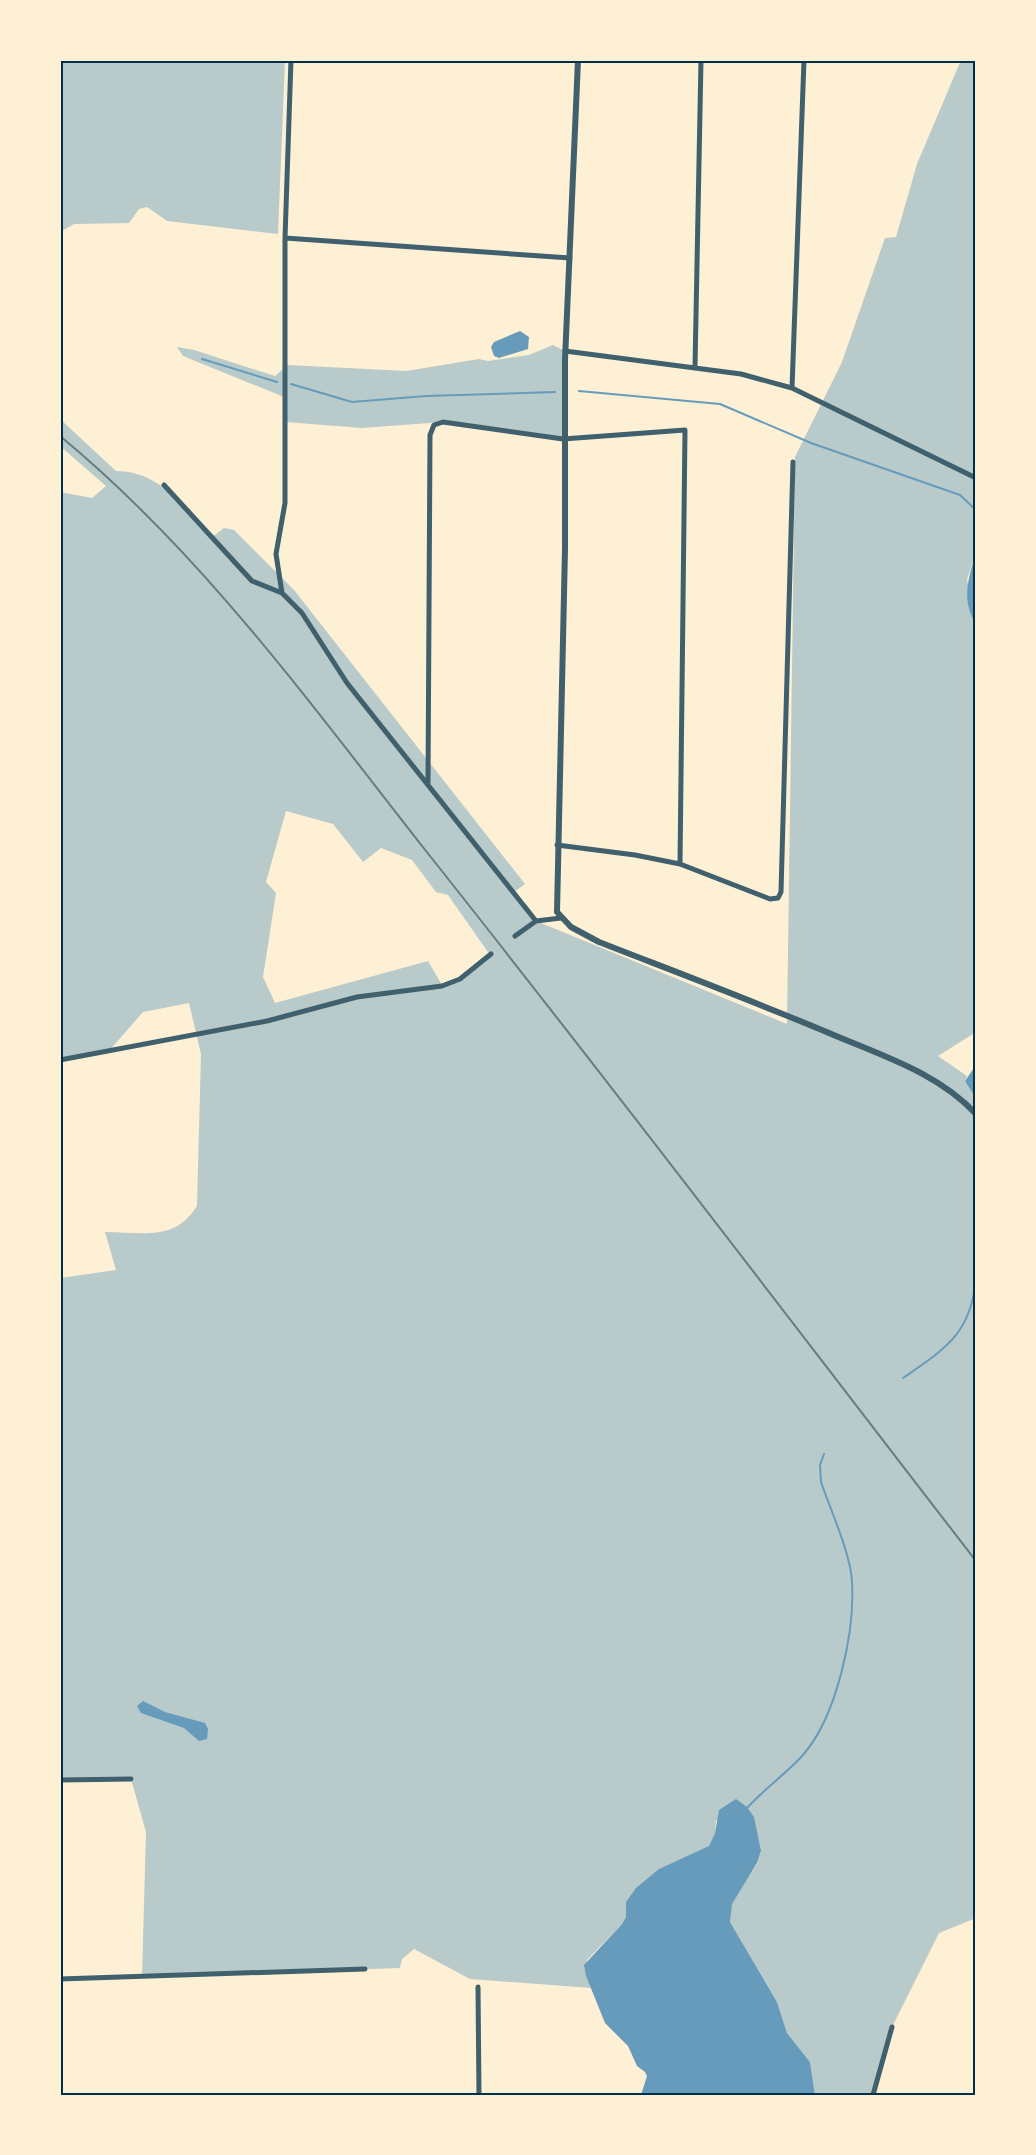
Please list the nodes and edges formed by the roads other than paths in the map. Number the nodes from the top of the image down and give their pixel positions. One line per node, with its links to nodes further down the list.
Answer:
1 (291, 60): 5 (street)
2 (578, 60): 6 (street)
3 (701, 60): 8 (street)
4 (804, 60): 9 (street)
5 (285, 238): 6 (street); 14 (street)
6 (570, 258): 7 (street)
7 (565, 351): 8 (street); 10 (street)
8 (695, 367): 9 (street)
9 (792, 388): 12 (street)
10 (563, 439): 15 (street); 16 (street); 17 (street)
11 (793, 462): 17 (street)
12 (976, 478)
13 (164, 484): 14 (street)
14 (282, 593): 15 (street)
15 (428, 785): 19 (street)
16 (557, 844): 17 (street); 18 (street)
17 (680, 864)
18 (561, 918): 19 (street); 23 (street)
19 (536, 921): 20 (street)
20 (515, 936)
21 (491, 954): 22 (street)
22 (60, 1060)
23 (976, 1114)
24 (131, 1779): 25 (street)
25 (60, 1780)
26 (365, 1969): 27 (street)
27 (60, 1979)
28 (478, 1987): 30 (street)
29 (892, 2027): 31 (street)
30 (479, 2095)
31 (873, 2095)

